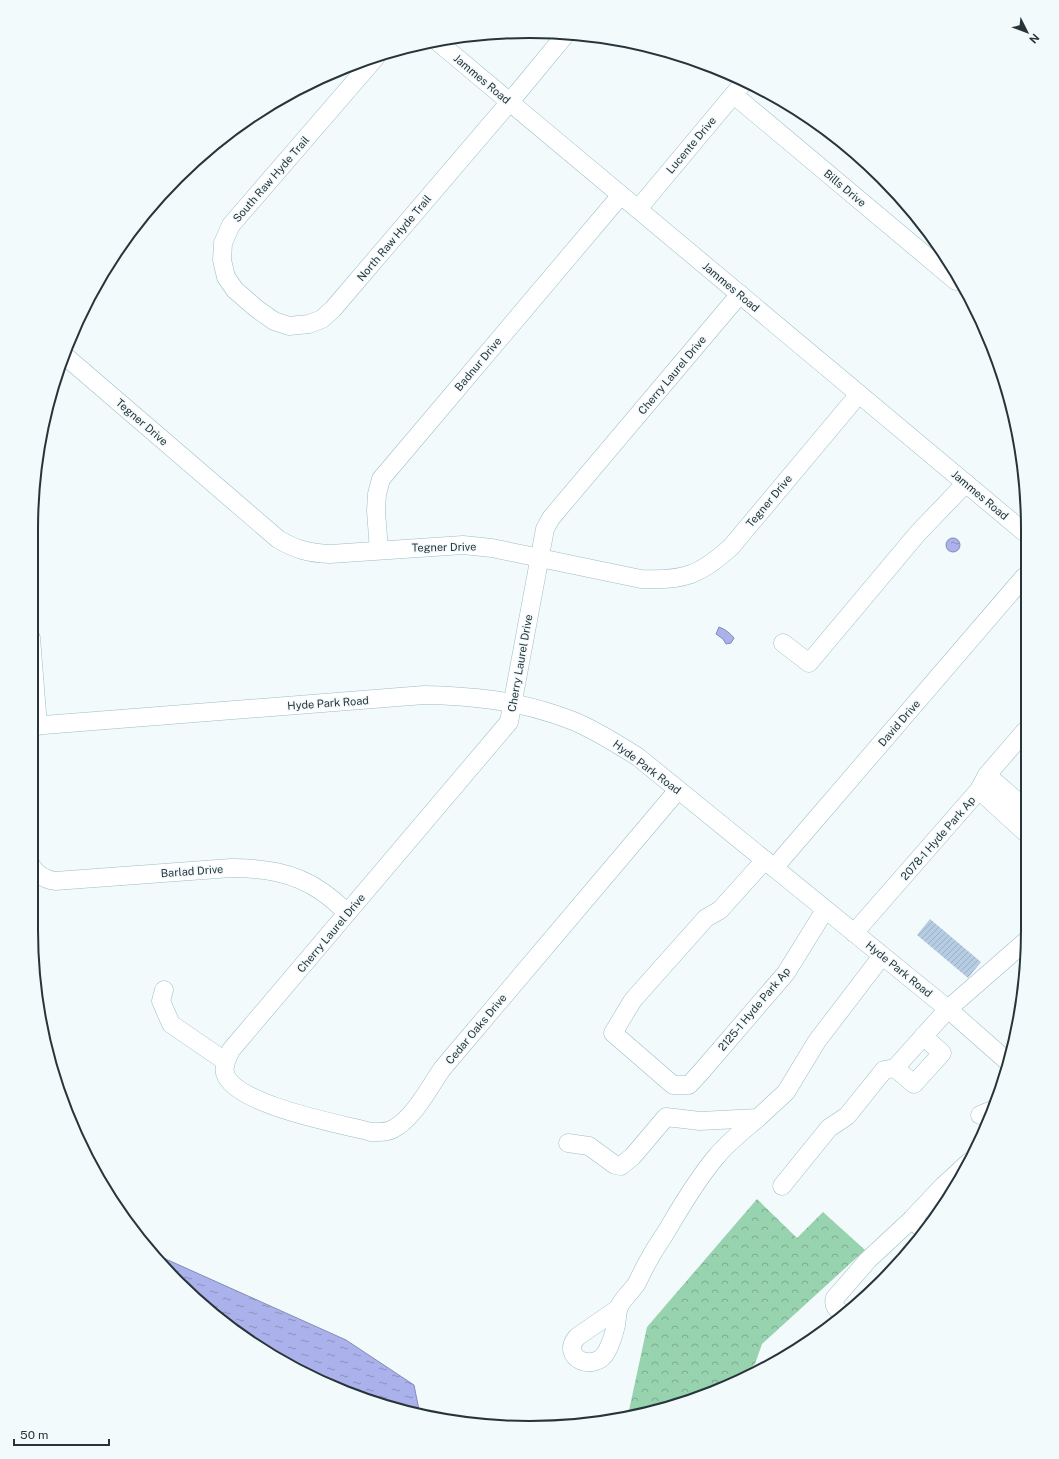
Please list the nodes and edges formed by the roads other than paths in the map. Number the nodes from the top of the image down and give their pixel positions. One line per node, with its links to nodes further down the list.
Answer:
1 (562, 39): 5 (street, North Raw Hyde Trail)
2 (442, 46): 5 (street, Jammes Road)
3 (369, 65): 10 (street, South Raw Hyde Trail)
4 (739, 88): 7 (street, Lucente Drive); 8 (street, Bills Drive)
5 (509, 102): 6 (street, Jammes Road); 10 (street, North Raw Hyde Trail)
6 (621, 194): 7 (street, Jammes Road); 15 (street, Badnur Drive)
7 (638, 209): 9 (street, Jammes Road)
8 (949, 273)
9 (740, 294): 12 (street, Jammes Road); 16 (street, Cherry Laurel Drive)
10 (257, 309)
11 (69, 359): 15 (street, Tegner Drive)
12 (859, 394): 13 (street, Jammes Road); 16 (street, Tegner Drive)
13 (966, 483): 14 (street, Jammes Road); 18 (street)
14 (1021, 529)
15 (379, 550): 16 (street, Tegner Drive)
16 (539, 557): 19 (street, Cherry Laurel Drive)
17 (1021, 580): 26 (street, David Drive)
18 (783, 643)
19 (513, 702): 20 (street, Hyde Park Road); 23 (street, Hyde Park Road); 29 (street, Cherry Laurel Drive)
20 (38, 726)
21 (1021, 736): 22 (street)
22 (983, 782): 24 (street); 25 (street, 2078-1 Hyde Park Ap); 30 (street, 2078-1 Hyde Park Ap)
23 (678, 790): 26 (street, Hyde Park Road); 37 (street, Cedar Oaks Drive)
24 (1021, 806)
25 (1021, 827)
26 (769, 864): 28 (street, Hyde Park Road); 39 (street, David Drive)
27 (38, 874): 29 (street, Barlad Drive)
28 (825, 910): 30 (street, Hyde Park Road); 39 (street, 2125-1 Hyde Park Ap)
29 (348, 913): 37 (street, Cherry Laurel Drive)
30 (854, 933): 32 (street, Hyde Park Road)
31 (1021, 946): 34 (street)
32 (882, 956): 34 (street, Hyde Park Road); 40 (street)
33 (164, 990): 37 (street, Cedar Oaks Drive)
34 (948, 1008): 35 (street); 36 (street, Hyde Park Road)
35 (923, 1036): 38 (street); 38 (street)
36 (1004, 1058)
37 (225, 1067)
38 (895, 1068): 43 (street)
39 (689, 1085)
40 (758, 1118): 41 (street); 45 (street)
41 (568, 1143)
42 (955, 1175): 44 (street)
43 (782, 1186)
44 (918, 1225): 46 (street)
45 (619, 1308)
46 (839, 1311)

